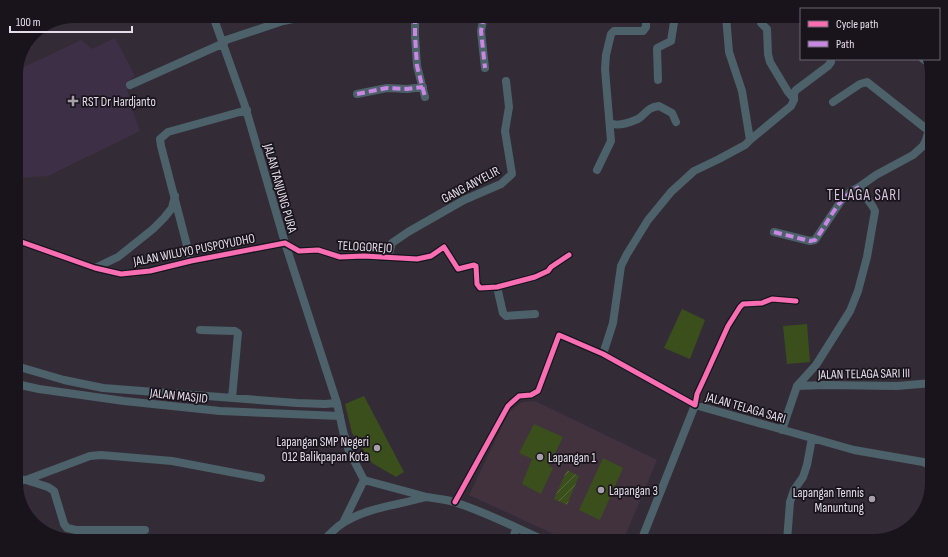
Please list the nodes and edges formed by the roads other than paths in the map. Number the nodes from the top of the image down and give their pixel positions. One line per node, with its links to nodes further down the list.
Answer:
1 (216, 23): 9 (street, JALAN TANJUNG PURA)
2 (277, 23): 9 (street)
3 (416, 23): 15 (street)
4 (483, 23): 11 (street)
5 (646, 23): 22 (street)
6 (674, 23): 12 (street)
7 (727, 23): 24 (street)
8 (761, 23): 18 (street)
9 (223, 42): 14 (street); 20 (street, JALAN TANJUNG PURA)
10 (831, 60): 18 (street)
11 (485, 68)
12 (658, 80)
13 (506, 81): 33 (street, GANG ANYELIR)
14 (130, 85)
15 (423, 87): 16 (street); 17 (street)
16 (357, 94)
17 (425, 97)
18 (794, 99): 24 (street)
19 (833, 102): 23 (street)
20 (247, 110): 28 (street); 31 (street, JALAN TANJUNG PURA)
21 (676, 122): 22 (street)
22 (610, 123): 26 (street)
23 (925, 127)
24 (750, 140): 40 (street)
25 (925, 142): 27 (street)
26 (597, 170)
27 (859, 188): 29 (street); 44 (street, JALAN TELAGA SARI III)
28 (175, 196): 34 (street); 35 (street)
29 (774, 232)
30 (23, 242): 35 (street, JALAN WILUYO PUSPOYUDHO)
31 (285, 242): 33 (street, TELOGOREJO); 34 (street, JALAN WILUYO PUSPOYUDHO); 46 (street, JALAN TANJUNG PURA)
32 (568, 255): 36 (street)
33 (388, 258): 36 (street, TELOGOREJO)
34 (191, 261): 35 (street, JALAN WILUYO PUSPOYUDHO)
35 (95, 268)
36 (497, 287): 38 (street)
37 (796, 301): 47 (street)
38 (535, 314)
39 (200, 330): 45 (street)
40 (603, 354): 47 (street); 57 (street)
41 (23, 368): 45 (street, JALAN MASJID)
42 (925, 384): 44 (street, JALAN TELAGA SARI III)
43 (23, 386): 48 (street, JALAN MASJID)
44 (797, 386): 49 (street, JALAN TELAGA SARI III)
45 (232, 398): 46 (street, JALAN MASJID)
46 (337, 403): 48 (street, JALAN TANJUNG PURA)
47 (695, 405): 49 (street, JALAN TELAGA SARI); 63 (street, JALAN TELAGA SARI)
48 (340, 416): 55 (street, JALAN TANJUNG PURA)
49 (782, 430): 50 (street, JALAN TELAGA SARI)
50 (812, 438): 51 (street, JALAN TELAGA SARI); 64 (street)
51 (925, 463)
52 (261, 478): 54 (street)
53 (23, 480): 54 (street)
54 (26, 480): 59 (street)
55 (364, 480): 56 (street); 58 (street)
56 (429, 497): 57 (street); 58 (street); 61 (street)
57 (455, 502): 62 (street)
58 (343, 523): 60 (street)
59 (145, 530)
60 (330, 534)
61 (520, 534)
62 (521, 534)
63 (644, 534)
64 (788, 534)

